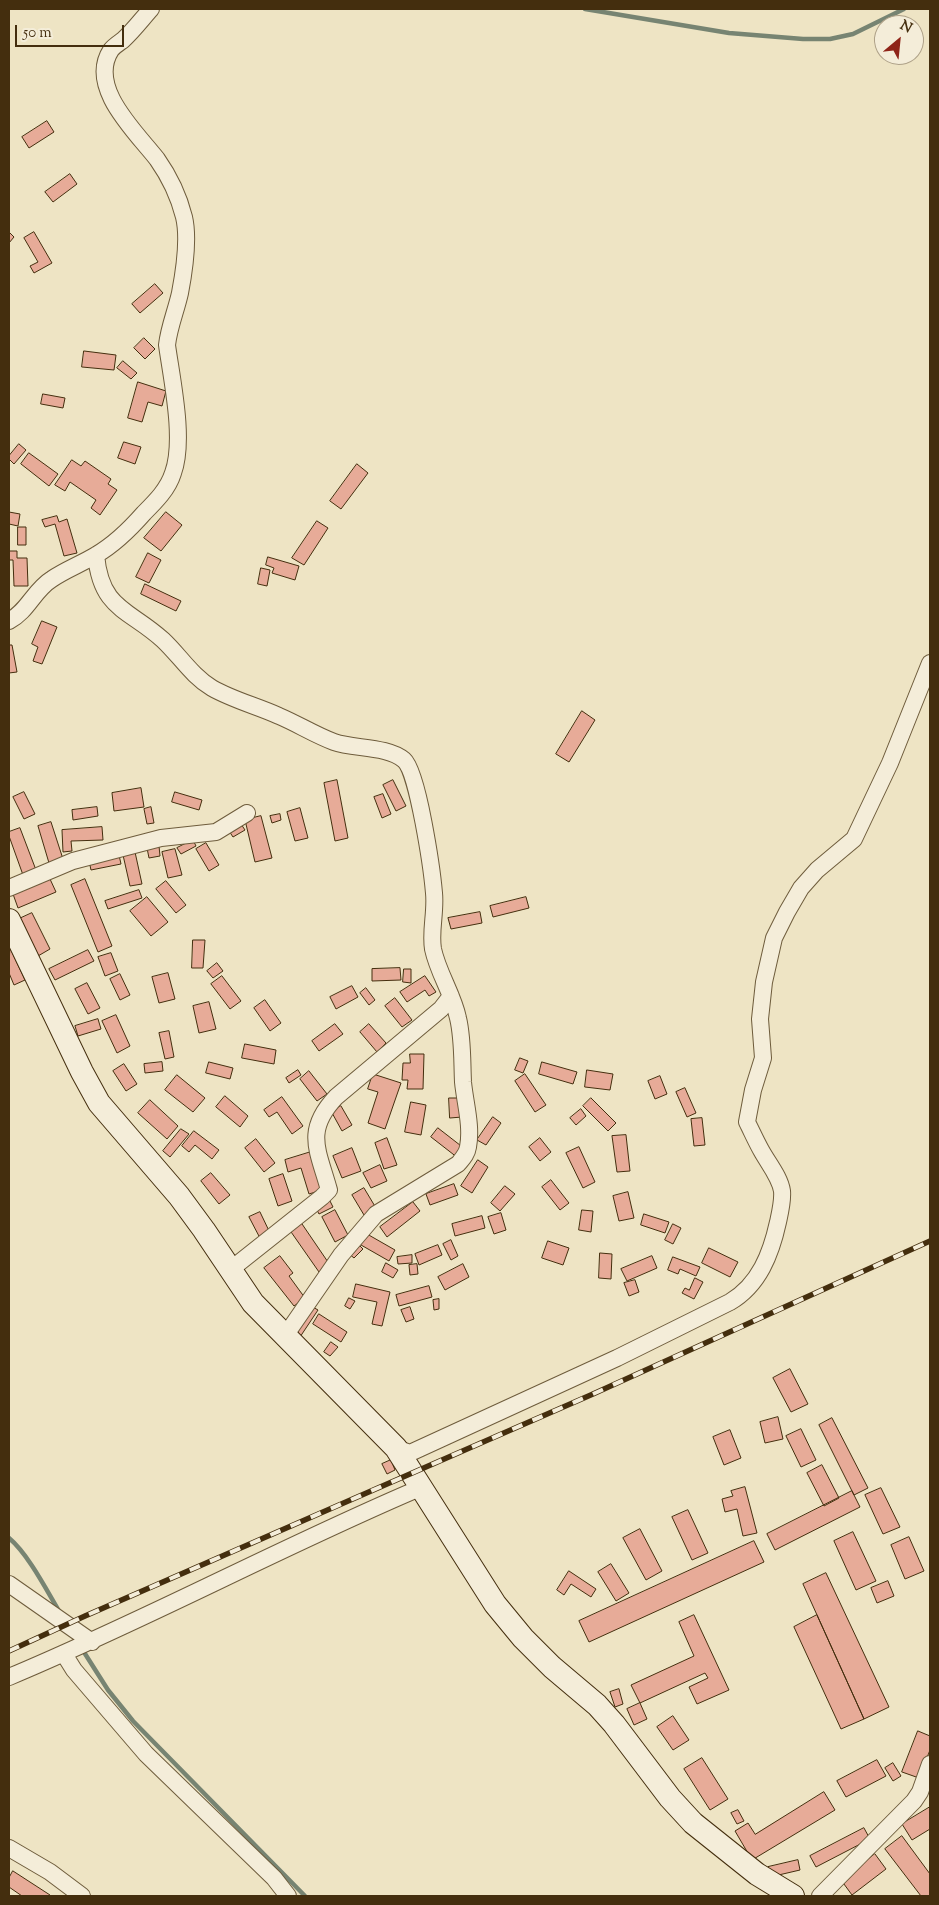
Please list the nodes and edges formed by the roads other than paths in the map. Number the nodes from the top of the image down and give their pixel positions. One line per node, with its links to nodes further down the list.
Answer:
1 (151, 9): 2 (street)
2 (96, 555): 3 (street); 8 (street)
3 (9, 621)
4 (930, 663): 11 (street)
5 (247, 813): 6 (street)
6 (9, 888)
7 (9, 920): 9 (street)
8 (451, 996): 9 (street); 10 (street)
9 (230, 1270): 10 (street)
10 (285, 1336): 11 (street)
11 (396, 1448): 12 (street)
12 (420, 1488): 14 (street); 21 (street)
13 (9, 1584): 14 (street)
14 (92, 1642): 15 (street)
15 (64, 1654): 16 (street); 20 (street)
16 (9, 1677)
17 (930, 1764): 22 (street)
18 (9, 1848): 19 (street)
19 (82, 1896)
20 (288, 1896)
21 (793, 1896)
22 (820, 1896)

